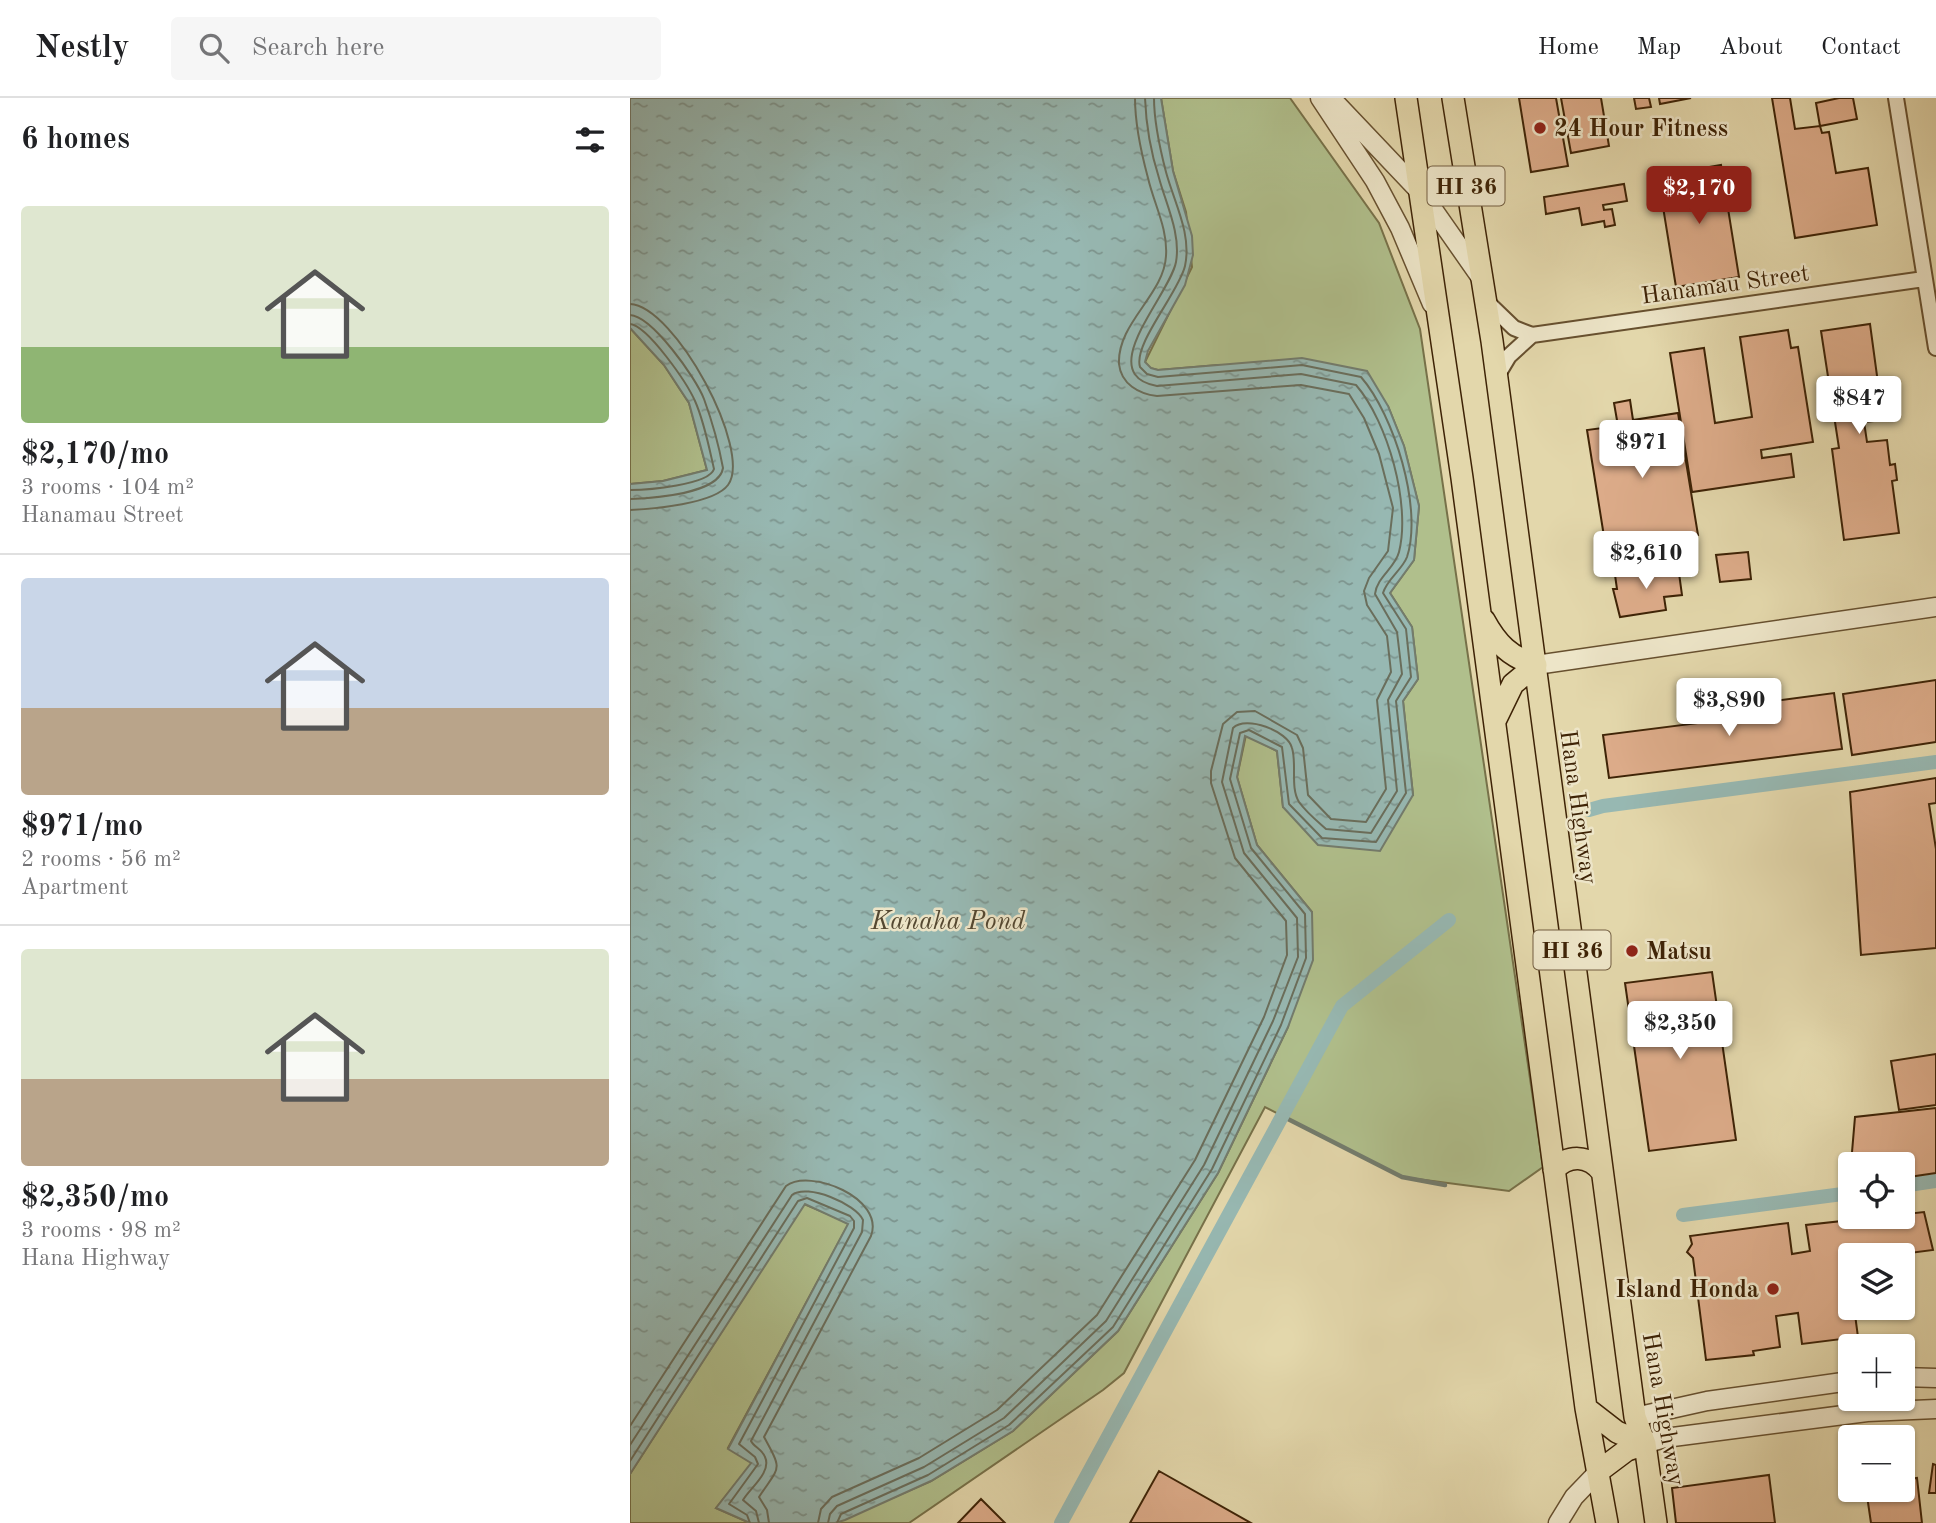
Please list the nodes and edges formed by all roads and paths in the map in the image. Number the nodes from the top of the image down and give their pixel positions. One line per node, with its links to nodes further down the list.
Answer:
1 (1320, 98): 10 (street)
2 (1330, 98): 6 (street)
3 (1406, 98): 6 (main road, HI 36)
4 (1453, 98): 7 (main road, Hana Highway / HI 36)
5 (1896, 98): 8 (street)
6 (1423, 195): 7 (street); 10 (main road, HI 36)
7 (1479, 275): 9 (main road, Hana Highway / HI 36)
8 (1924, 279): 11 (street, Hanamau Street); 12 (street)
9 (1484, 299): 11 (street); 13 (main road, Hana Highway / HI 36)
10 (1442, 328): 15 (main road, HI 36)
11 (1532, 335): 13 (street)
12 (1936, 348)
13 (1496, 377): 16 (main road, Hana Highway / HI 36)
14 (1936, 607): 16 (street)
15 (1480, 608): 16 (main road, HI 36); 17 (main road, HI 36)
16 (1536, 664): 17 (main road); 19 (main road, Hana Highway / HI 36)
17 (1495, 723): 18 (main road, HI 36)
18 (1554, 1170): 19 (main road); 24 (main road, HI 36)
19 (1602, 1172): 26 (main road, Hana Highway / HI 36)
20 (1915, 1377): 21 (street)
21 (1936, 1378)
22 (1838, 1383): 23 (street)
23 (1810, 1387): 26 (street); 27 (street)
24 (1586, 1408): 28 (main road); 30 (main road, HI 36)
25 (1936, 1409): 27 (street)
26 (1635, 1417): 28 (main road); 29 (main road, Hana Highway / HI 36)
27 (1816, 1418): 29 (street)
28 (1616, 1432): 29 (main road); 30 (main road)
29 (1655, 1441): 30 (main road); 33 (main road, Hana Highway / HI 36)
30 (1599, 1471): 31 (street); 32 (main road, HI 36)
31 (1558, 1523)
32 (1607, 1523)
33 (1656, 1523)

